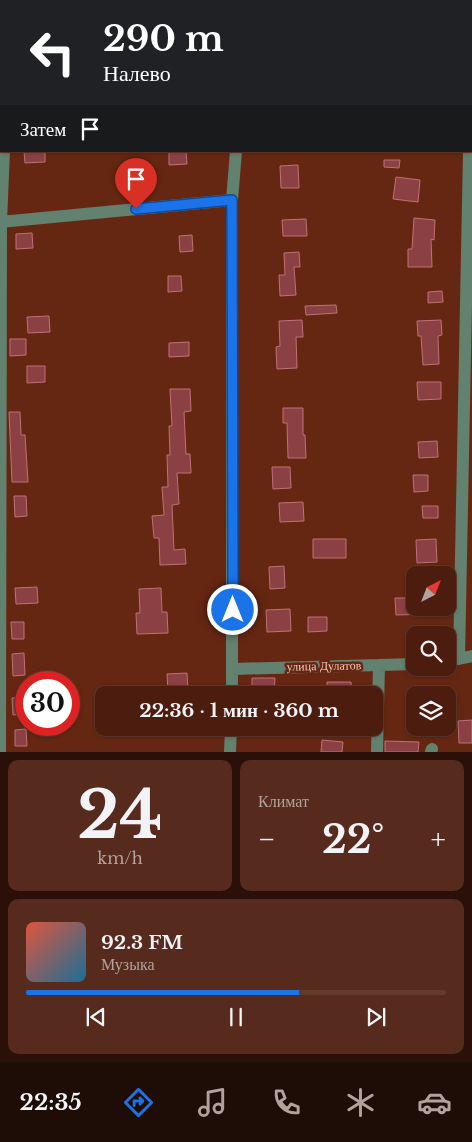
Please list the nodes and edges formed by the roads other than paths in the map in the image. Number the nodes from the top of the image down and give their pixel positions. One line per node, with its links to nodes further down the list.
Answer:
1 (4, 152): 5 (street)
2 (236, 152): 4 (street)
3 (469, 152): 6 (street)
4 (232, 200): 5 (street); 11 (street)
5 (0, 222): 14 (street)
6 (454, 626)
7 (472, 656): 8 (street)
8 (456, 659)
9 (406, 664): 10 (street, улица Дулатов)
10 (379, 665): 11 (street, улица Дулатов); 16 (street)
11 (233, 669): 12 (street)
12 (232, 686)
13 (231, 736): 15 (street)
14 (0, 752)
15 (230, 752)
16 (377, 752)

